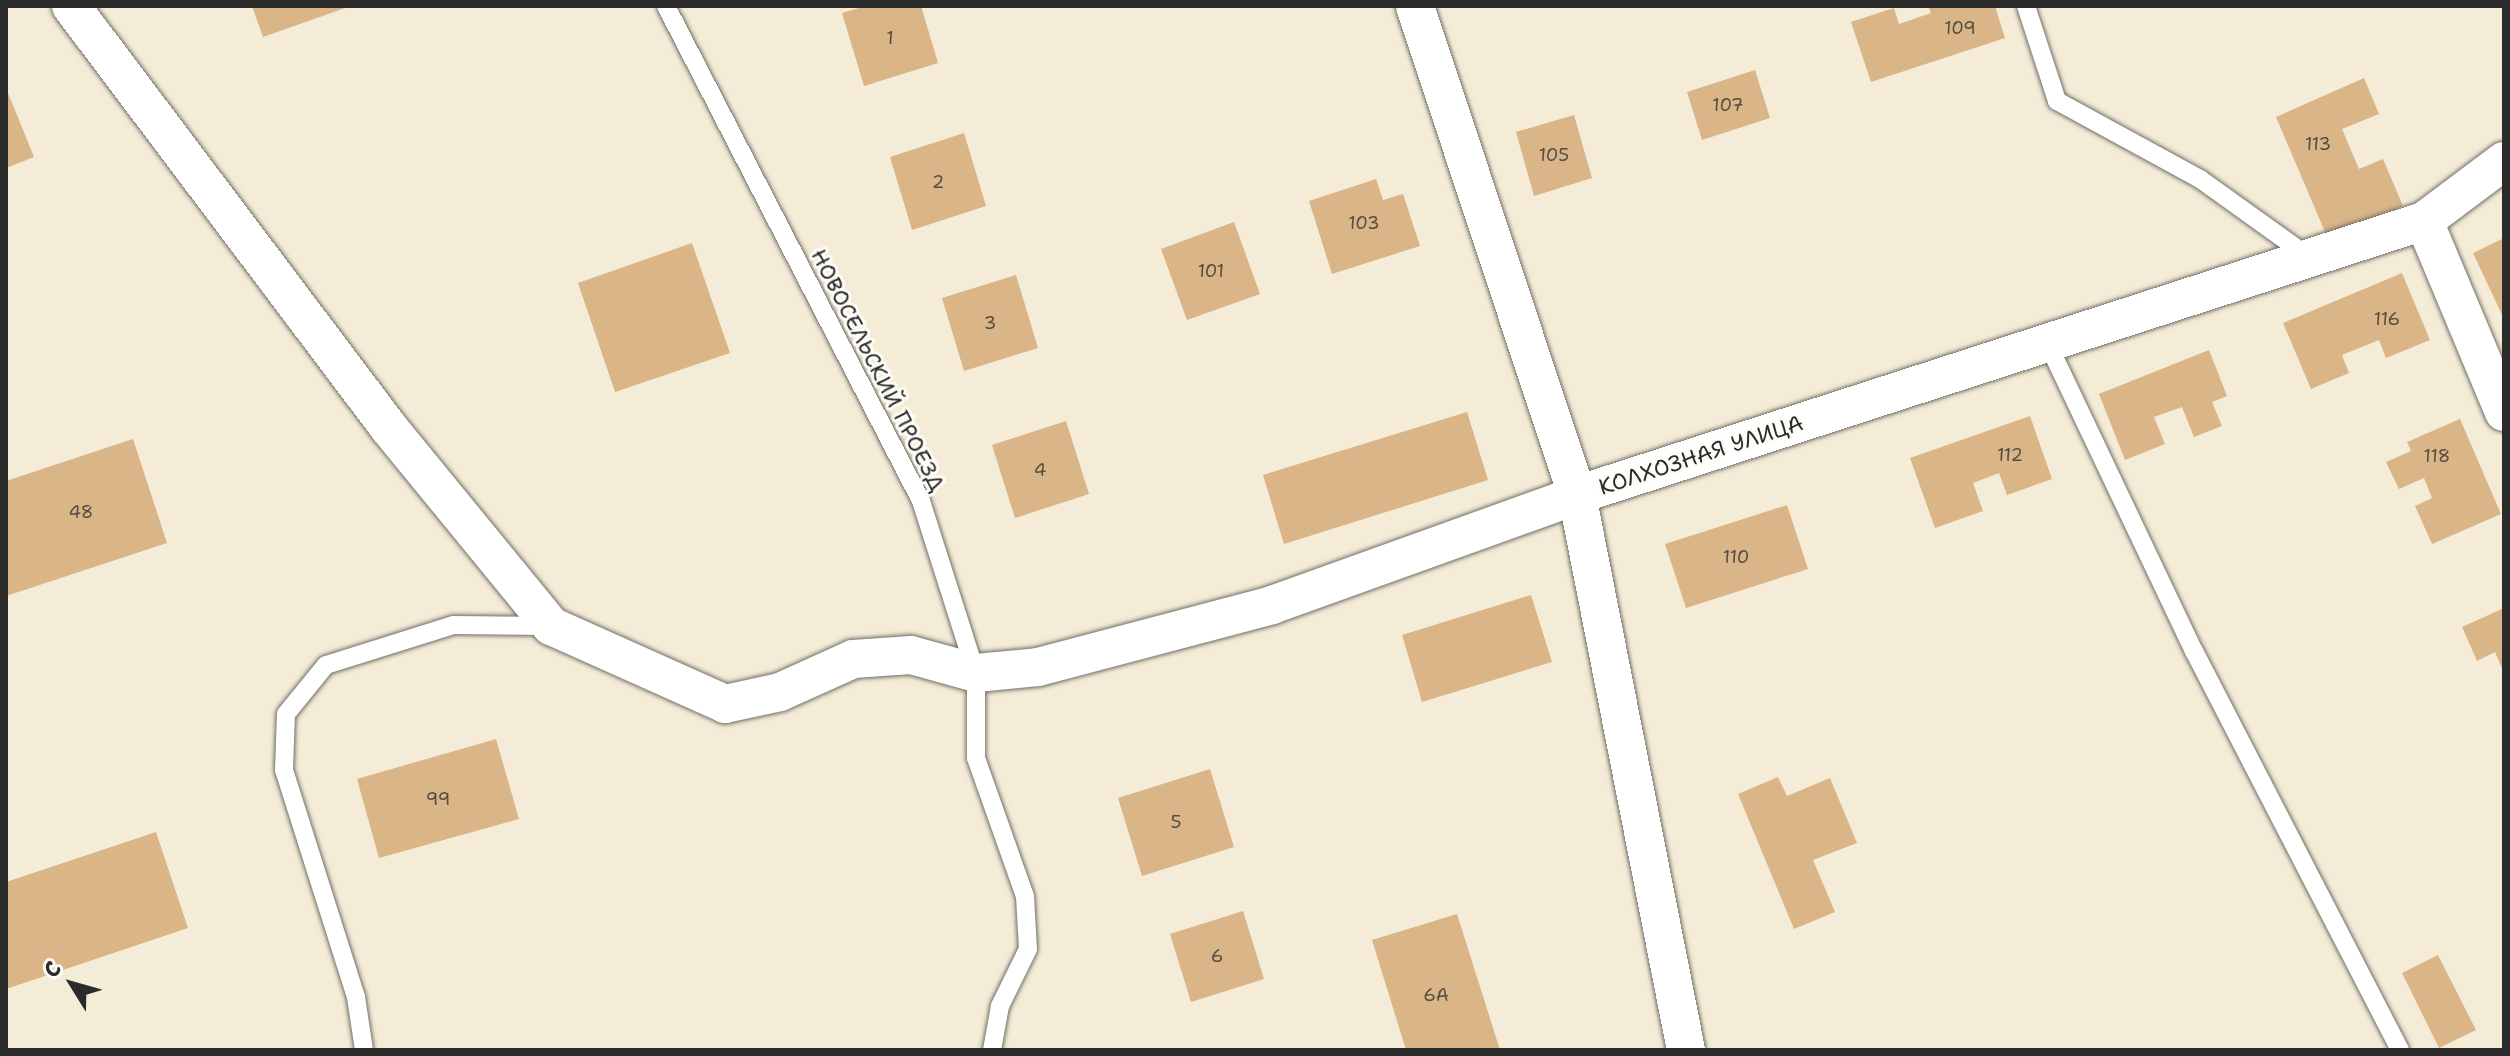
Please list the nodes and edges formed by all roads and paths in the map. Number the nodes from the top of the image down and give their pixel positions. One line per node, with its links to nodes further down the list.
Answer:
1 (71, 6): 11 (street)
2 (666, 6): 12 (lane, НОВОСЕЛЬСКИЙ ПРОЕЗД)
3 (1415, 6): 10 (street)
4 (2026, 6): 7 (lane)
5 (2504, 161): 6 (street, КОЛХОЗНАЯ УЛИЦА)
6 (2424, 221): 7 (street, КОЛХОЗНАЯ УЛИЦА); 9 (street)
7 (2312, 259): 8 (street, КОЛХОЗНАЯ УЛИЦА)
8 (2048, 344): 10 (street, КОЛХОЗНАЯ УЛИЦА); 16 (lane)
9 (2504, 412)
10 (1577, 495): 12 (street, КОЛХОЗНАЯ УЛИЦА); 15 (street)
11 (551, 626): 12 (street); 13 (lane)
12 (976, 673): 14 (lane, НОВОСЕЛЬСКИЙ ПРОЕЗД)
13 (364, 1050)
14 (992, 1050)
15 (1686, 1050)
16 (2400, 1050)

